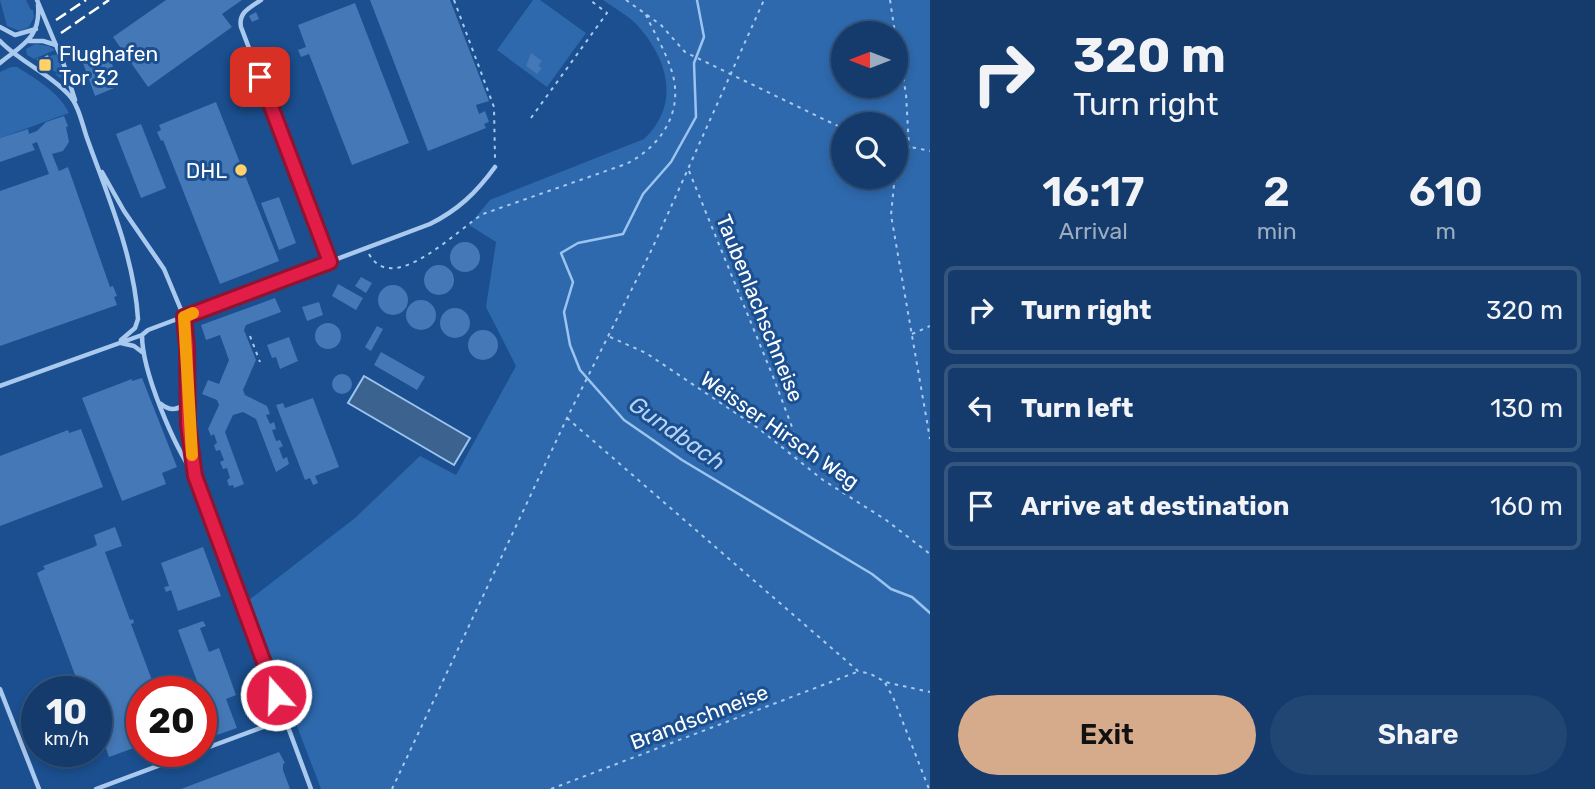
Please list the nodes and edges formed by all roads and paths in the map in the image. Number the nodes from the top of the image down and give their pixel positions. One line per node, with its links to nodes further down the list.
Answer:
1 (261, 0): 30 (lane)
2 (454, 0): 27 (path)
3 (590, 0): 22 (path)
4 (626, 0): 8 (path)
5 (764, 0): 19 (path)
6 (890, 0): 9 (path)
7 (37, 2): 11 (lane); 14 (lane)
8 (645, 13): 19 (path); 29 (path)
9 (894, 21)
10 (0, 27): 11 (lane)
11 (37, 28): 13 (lane)
12 (0, 41): 15 (lane)
13 (27, 41): 14 (lane); 15 (lane)
14 (57, 45): 21 (lane)
15 (12, 53): 18 (lane); 21 (lane)
16 (56, 53): 17 (path)
17 (36, 61)
18 (0, 63)
19 (732, 75): 23 (path); 28 (path)
20 (906, 98): 24 (path)
21 (75, 105): 26 (lane)
22 (531, 118)
23 (831, 123)
24 (909, 147): 25 (path); 33 (path)
25 (930, 151)
26 (93, 156): 31 (lane); 37 (lane)
27 (495, 167): 29 (lane)
28 (689, 171): 36 (path); 45 (path, Taubenlachschneise)
29 (366, 248): 30 (lane)
30 (330, 262): 31 (lane)
31 (184, 317): 34 (lane); 41 (lane)
32 (930, 326): 33 (path)
33 (912, 334): 44 (path)
34 (142, 335): 37 (lane); 38 (lane)
35 (250, 336): 39 (path)
36 (609, 337): 43 (path); 45 (path, Weisser Hirsch Weg)
37 (117, 343): 38 (lane); 40 (lane)
38 (143, 353): 42 (lane)
39 (260, 362)
40 (0, 386)
41 (188, 400): 42 (lane); 46 (lane)
42 (160, 403): 46 (lane)
43 (567, 418): 48 (path); 59 (path)
44 (930, 439)
45 (797, 458): 47 (path, Weisser Hirsch Weg)
46 (195, 476): 52 (lane)
47 (930, 554)
48 (858, 671): 49 (path); 60 (path, Brandschneise)
49 (885, 682): 51 (path); 55 (path)
50 (0, 690): 56 (lane)
51 (930, 692)
52 (285, 719): 53 (lane); 58 (lane)
53 (217, 744)
54 (155, 767): 57 (lane)
55 (929, 786)
56 (38, 789)
57 (96, 789)
58 (311, 789)
59 (392, 789)
60 (551, 789)

